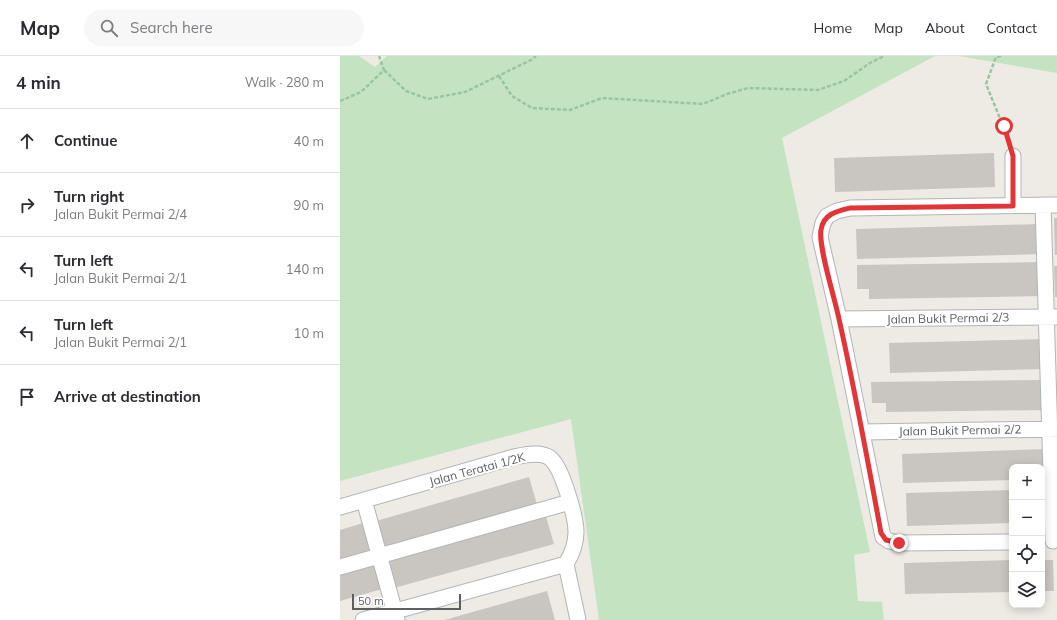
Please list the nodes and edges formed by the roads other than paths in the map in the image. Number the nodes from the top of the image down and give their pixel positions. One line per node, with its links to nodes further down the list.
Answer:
1 (1013, 156): 3 (street)
2 (1050, 205): 3 (street); 4 (street)
3 (1013, 206): 5 (street)
4 (1052, 317): 5 (street, Jalan Bukit Permai 2/3); 6 (street)
5 (839, 319): 7 (street)
6 (1053, 429): 7 (street, Jalan Bukit Permai 2/2); 11 (street)
7 (862, 432): 12 (street)
8 (364, 500): 9 (street, Jalan Teratai 1/2K); 10 (street, Jalan Teratai 1/2K); 13 (street)
9 (570, 502): 13 (street); 14 (street, Jalan Teratai 1/2K)
10 (340, 507)
11 (1051, 541)
12 (1009, 542)
13 (379, 556): 15 (street); 16 (street)
14 (566, 564): 16 (street); 18 (street)
15 (340, 567)
16 (396, 616): 17 (street)
17 (363, 620)
18 (578, 620)

